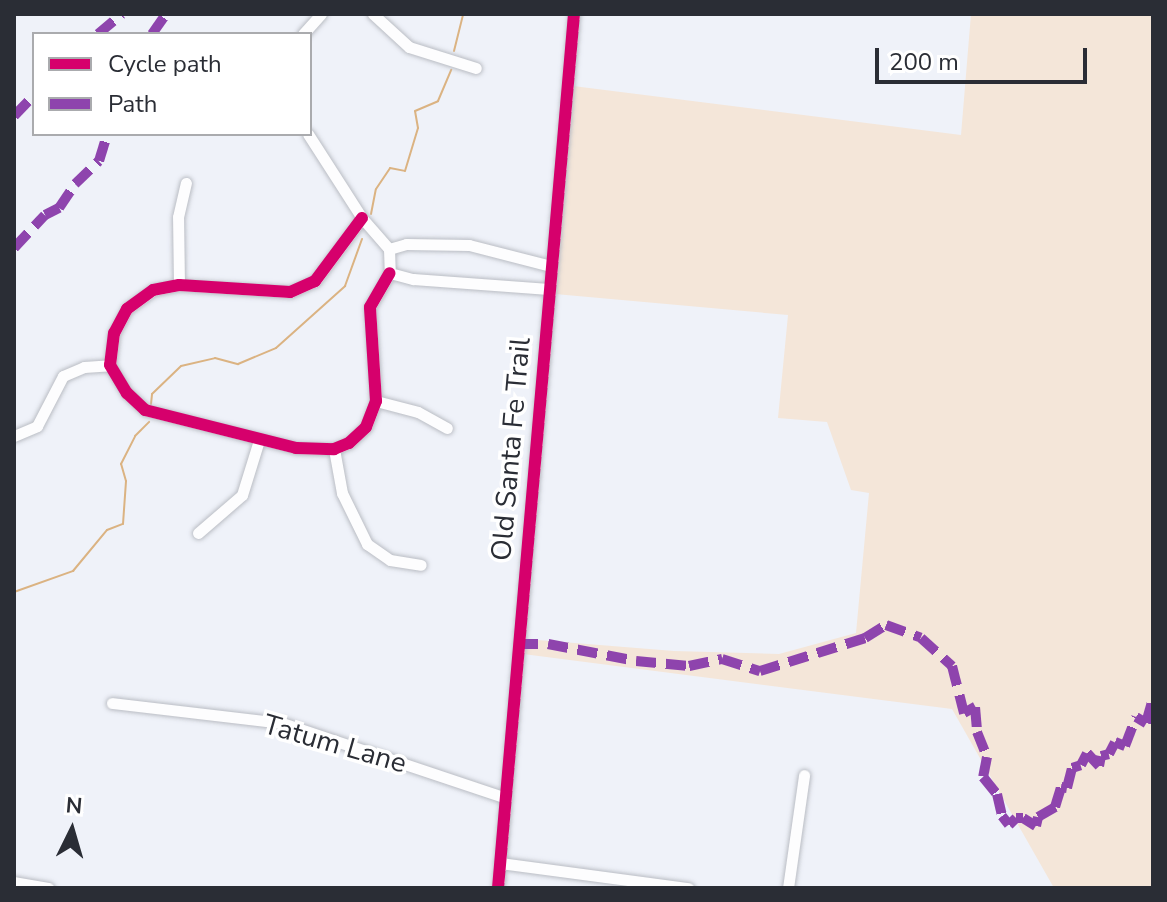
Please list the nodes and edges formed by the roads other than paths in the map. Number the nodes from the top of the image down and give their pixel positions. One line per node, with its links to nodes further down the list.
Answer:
1 (321, 14): 4 (street)
2 (373, 14): 5 (street)
3 (574, 14): 10 (street, Old Santa Fe Trail)
4 (305, 32)
5 (476, 68)
6 (309, 136): 8 (street)
7 (186, 183): 12 (street)
8 (362, 218): 9 (street); 12 (street)
9 (389, 249): 10 (street); 11 (street)
10 (551, 266): 13 (street, Old Santa Fe Trail)
11 (390, 273): 13 (street); 15 (street)
12 (179, 285): 14 (street)
13 (549, 289): 24 (street, Old Santa Fe Trail)
14 (110, 365): 17 (street); 18 (street)
15 (376, 401): 16 (street); 19 (street)
16 (447, 428)
17 (14, 436)
18 (259, 440): 19 (street); 20 (street)
19 (334, 449): 21 (street)
20 (198, 533)
21 (421, 565)
22 (112, 703): 24 (street, Tatum Lane)
23 (804, 775): 31 (street)
24 (506, 798): 25 (street, Old Santa Fe Trail)
25 (500, 863): 27 (street); 29 (street, Old Santa Fe Trail)
26 (14, 882): 28 (street)
27 (655, 886): 30 (street)
28 (48, 888)
29 (498, 888)
30 (688, 888)
31 (788, 888)

